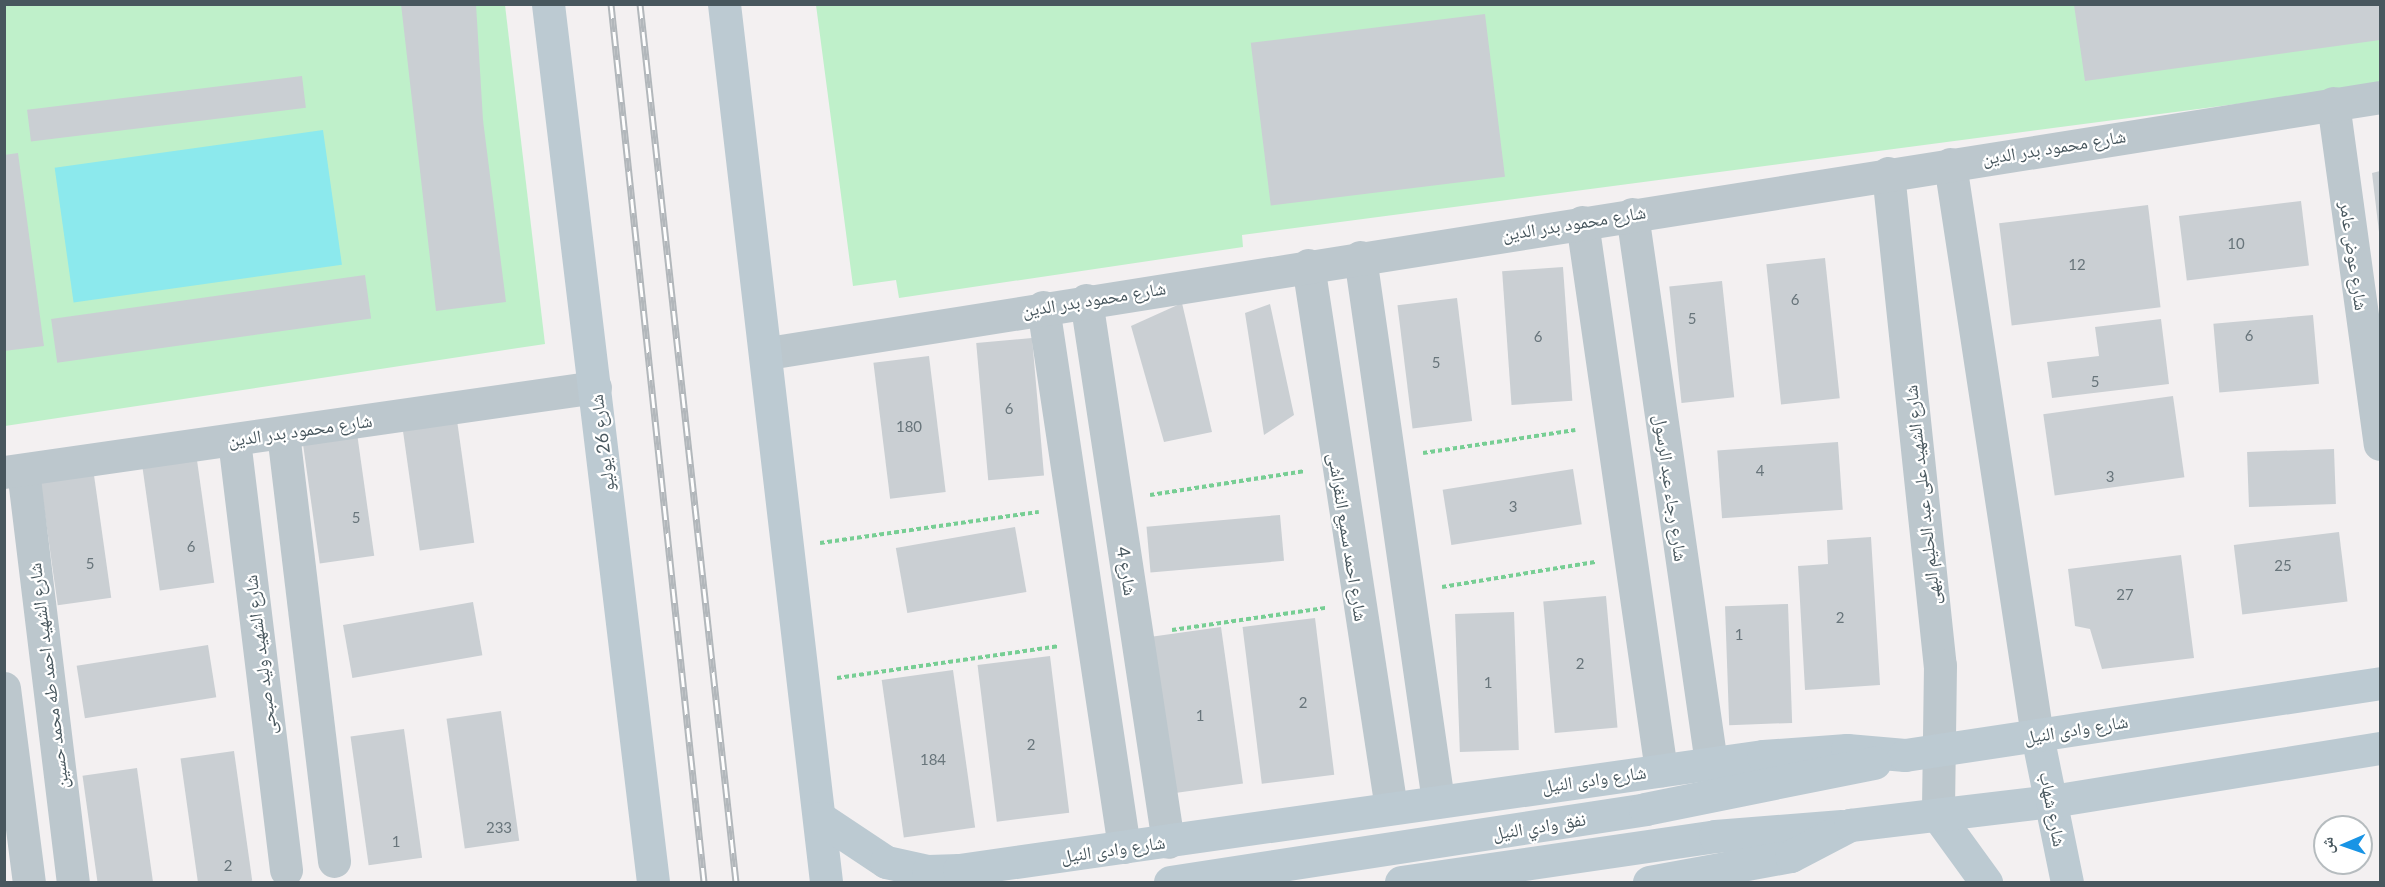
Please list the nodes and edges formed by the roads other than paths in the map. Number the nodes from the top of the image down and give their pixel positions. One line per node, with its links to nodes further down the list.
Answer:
1 (548, 4): 14 (street, شارع 26 يوليو)
2 (724, 4): 13 (street)
3 (2380, 97): 4 (street, شارع محمود بدر الدين)
4 (2333, 103): 5 (street, شارع محمود بدر الدين); 17 (street, شارع عوض عامر)
5 (1950, 164): 6 (street, شارع محمود بدر الدين); 23 (street)
6 (1888, 173): 7 (street, شارع محمود بدر الدين); 25 (street, شارع الشهيد على عبد الحليم البهى)
7 (1632, 214): 8 (street, شارع محمود بدر الدين); 27 (street, شارع رجاء عبد الرسول)
8 (1582, 222): 9 (street, شارع محمود بدر الدين); 28 (street)
9 (1360, 257): 10 (street, شارع محمود بدر الدين); 19 (street)
10 (1308, 265): 11 (street, شارع محمود بدر الدين); 20 (street, شارع احمد سميع النقراشى)
11 (1086, 300): 12 (street, شارع محمود بدر الدين); 35 (street, شارع 4)
12 (1043, 307): 13 (street, شارع محمود بدر الدين); 36 (street)
13 (768, 353): 33 (street)
14 (596, 387): 15 (street, شارع محمود بدر الدين); 42 (street, شارع 26 يوليو)
15 (283, 433): 16 (street, شارع محمود بدر الدين); 37 (street)
16 (234, 440): 18 (street, شارع محمود بدر الدين); 38 (street, شارع الشهيد وليد صبحى)
17 (2380, 444)
18 (14, 471): 41 (street, شارع الشهيد احمد طه محمد حسين)
19 (1408, 588): 20 (street); 29 (street)
20 (1358, 593): 31 (street, شارع احمد سميع النقراشى)
21 (2380, 683): 23 (street, شارع وادى النيل)
22 (4, 688): 40 (street)
23 (2037, 735): 25 (street, شارع وادى النيل); 30 (street, شارع شهاب)
24 (2380, 748): 30 (street)
25 (1937, 750): 26 (street, شارع وادى النيل); 32 (street, شارع الشهيد على عبد الحليم البهى)
26 (1905, 755): 27 (street, شارع وادى النيل); 45 (street, نفق وادي النيل)
27 (1711, 763): 28 (street, شارع وادى النيل)
28 (1660, 770): 29 (street, شارع وادى النيل)
29 (1438, 801): 31 (street, شارع وادى النيل)
30 (2052, 801): 32 (street); 49 (street, شارع شهاب)
31 (1391, 808): 35 (street, شارع وادى النيل)
32 (1938, 816): 34 (street); 48 (street)
33 (820, 819): 39 (street, شارع وادى النيل); 43 (street)
34 (1850, 825): 46 (street, نفق وادي النيل); 47 (street)
35 (1168, 842): 36 (street, شارع وادى النيل)
36 (1124, 847): 39 (street, شارع وادى النيل)
37 (334, 861)
38 (286, 870)
39 (959, 870): 44 (street)
40 (29, 882)
41 (73, 882)
42 (653, 882)
43 (826, 882)
44 (929, 882)
45 (1170, 882)
46 (1401, 882)
47 (1650, 882)
48 (1986, 882)
49 (2067, 882)

